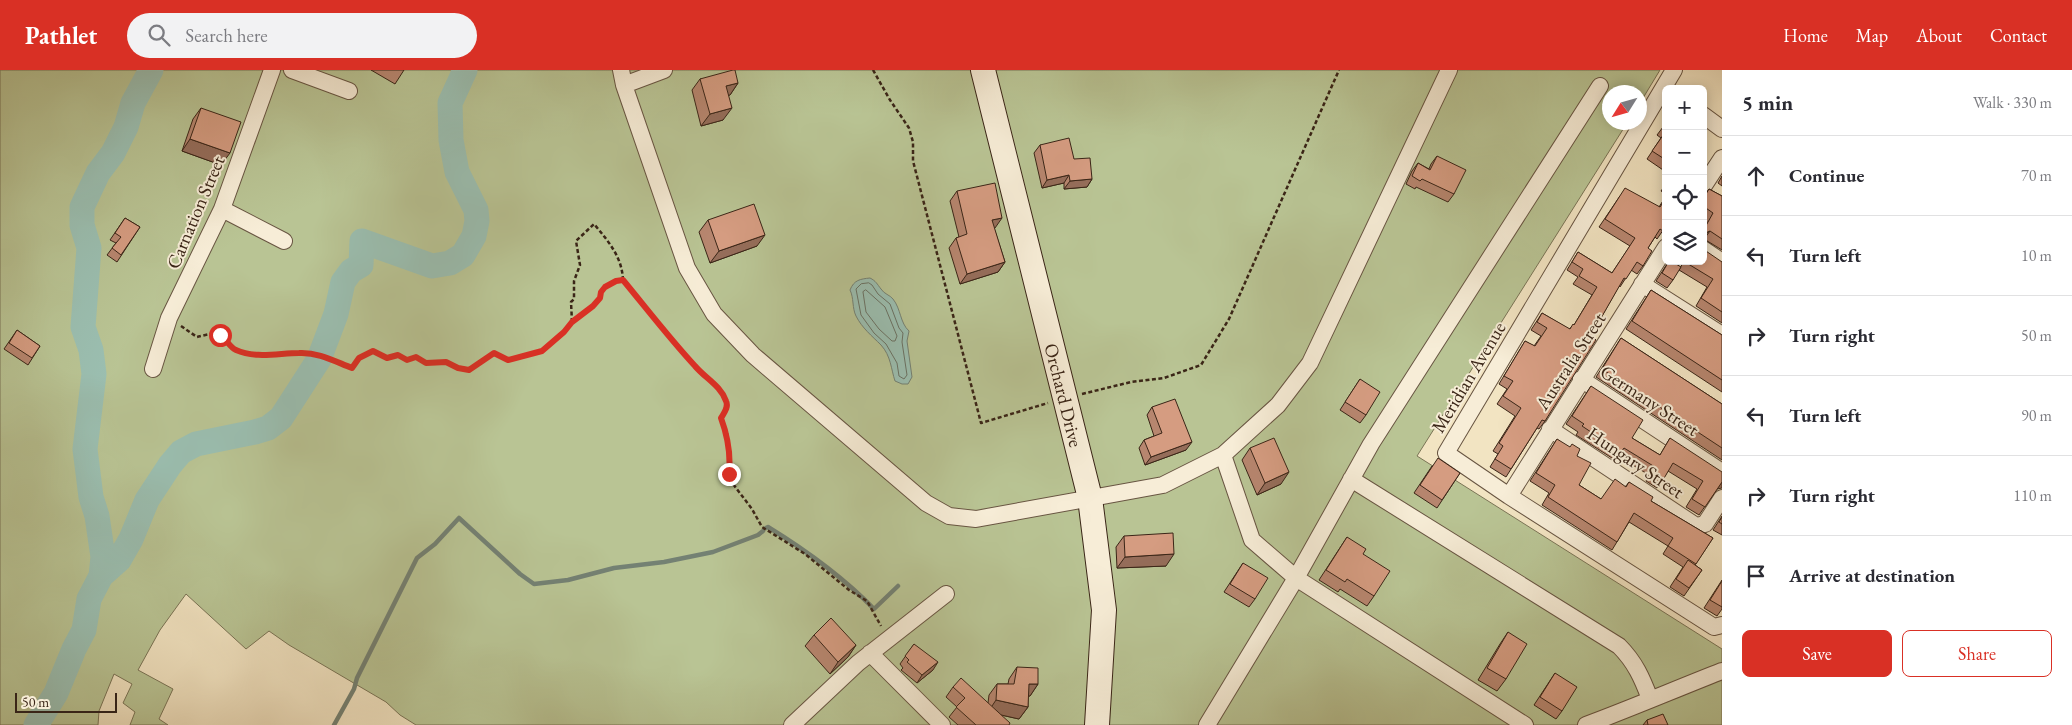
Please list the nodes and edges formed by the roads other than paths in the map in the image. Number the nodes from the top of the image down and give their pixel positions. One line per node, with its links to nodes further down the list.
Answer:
1 (272, 70): 16 (street, Carnation Street)
2 (292, 70): 10 (street)
3 (664, 70): 7 (street)
4 (983, 70): 32 (street, Orchard Drive)
5 (1449, 70): 28 (street)
6 (1674, 70): 8 (street, Meridian Avenue)
7 (622, 77): 32 (street)
8 (1668, 85)
9 (1600, 86): 30 (street)
10 (349, 91)
11 (1662, 95): 31 (street, Meridian Avenue)
12 (1707, 118): 13 (street)
13 (1722, 129)
14 (1722, 158): 15 (street)
15 (1708, 189)
16 (222, 209): 17 (street); 25 (street, Carnation Street)
17 (284, 241)
18 (1707, 252): 20 (street)
19 (1662, 253): 21 (street, Australia Street)
20 (1722, 262)
21 (1642, 284): 22 (street, Australia Street); 23 (street)
22 (1613, 332): 24 (street); 26 (street, Australia Street)
23 (1722, 334)
24 (1628, 342)
25 (152, 369)
26 (1581, 379): 27 (street, Australia Street); 29 (street, Germany Street)
27 (1550, 429): 31 (street, Australia Street); 33 (street, Hungary Street)
28 (1223, 455): 32 (street); 34 (street)
29 (1722, 472)
30 (1351, 479): 34 (street); 39 (street)
31 (1509, 496): 36 (street, Meridian Avenue)
32 (1090, 498): 42 (street, Orchard Drive)
33 (1722, 498)
34 (1296, 578): 43 (street); 44 (street)
35 (946, 594): 37 (street)
36 (1720, 626)
37 (870, 653): 40 (street); 41 (street)
38 (1722, 671): 39 (street)
39 (1650, 699): 45 (street)
40 (792, 725)
41 (942, 725)
42 (1097, 725)
43 (1206, 725)
44 (1525, 725)
45 (1586, 725)

